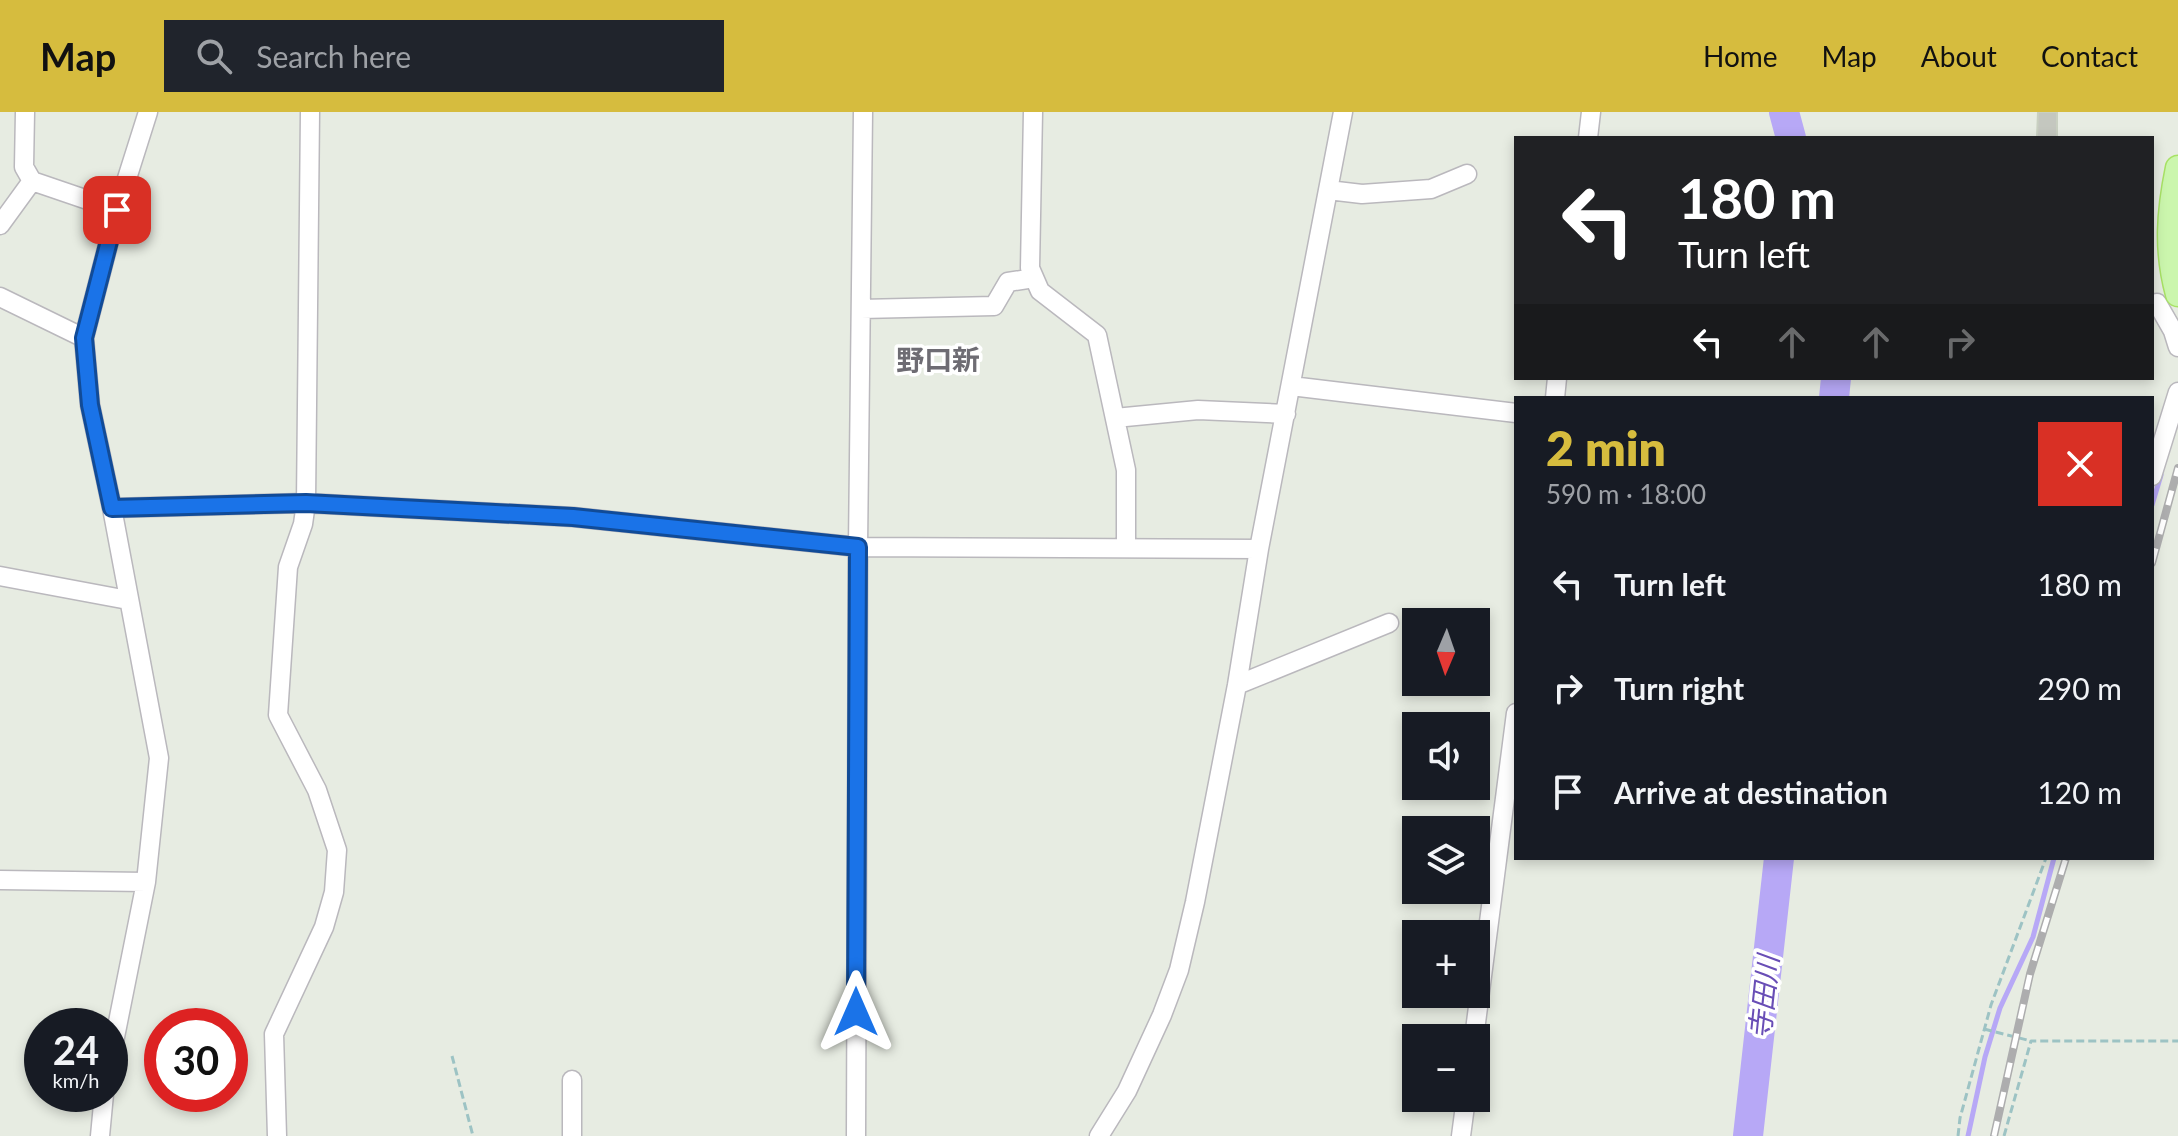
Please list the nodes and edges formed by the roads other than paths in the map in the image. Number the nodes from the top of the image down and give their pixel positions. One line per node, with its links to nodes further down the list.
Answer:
1 (25, 112): 11 (street)
2 (148, 112): 13 (street)
3 (310, 112): 27 (street)
4 (863, 112): 18 (street)
5 (1033, 112): 15 (street)
6 (1591, 112): 8 (street)
7 (1339, 113): 12 (street)
8 (1588, 136)
9 (2178, 168): 17 (main road)
10 (1467, 174): 12 (street)
11 (32, 181): 13 (street); 14 (street)
12 (1328, 190): 21 (street)
13 (117, 210): 19 (street)
14 (0, 225)
15 (1034, 278): 18 (street); 25 (street)
16 (0, 297): 19 (street)
17 (2166, 299): 20 (street)
18 (861, 309): 29 (street)
19 (84, 338): 28 (street)
20 (2178, 347)
21 (1291, 386): 23 (street); 24 (street)
22 (2178, 392): 26 (street)
23 (1514, 413)
24 (1286, 414): 25 (street); 31 (street)
25 (1115, 418): 30 (street)
26 (2154, 470)
27 (306, 503): 28 (street); 29 (street); 45 (street)
28 (112, 508): 33 (street)
29 (858, 547): 30 (street); 47 (street)
30 (1126, 548): 31 (street)
31 (1259, 549): 35 (street)
32 (0, 576): 33 (street)
33 (128, 600): 38 (street)
34 (1389, 623): 35 (street)
35 (1237, 685): 48 (street)
36 (1514, 728): 40 (street)
37 (0, 880): 38 (street)
38 (146, 882): 39 (street)
39 (121, 1008)
40 (1476, 1024)
41 (572, 1080): 46 (street)
42 (102, 1112): 44 (street)
43 (1464, 1112): 49 (street)
44 (100, 1136)
45 (277, 1136)
46 (572, 1136)
47 (856, 1136)
48 (1099, 1136)
49 (1461, 1136)

